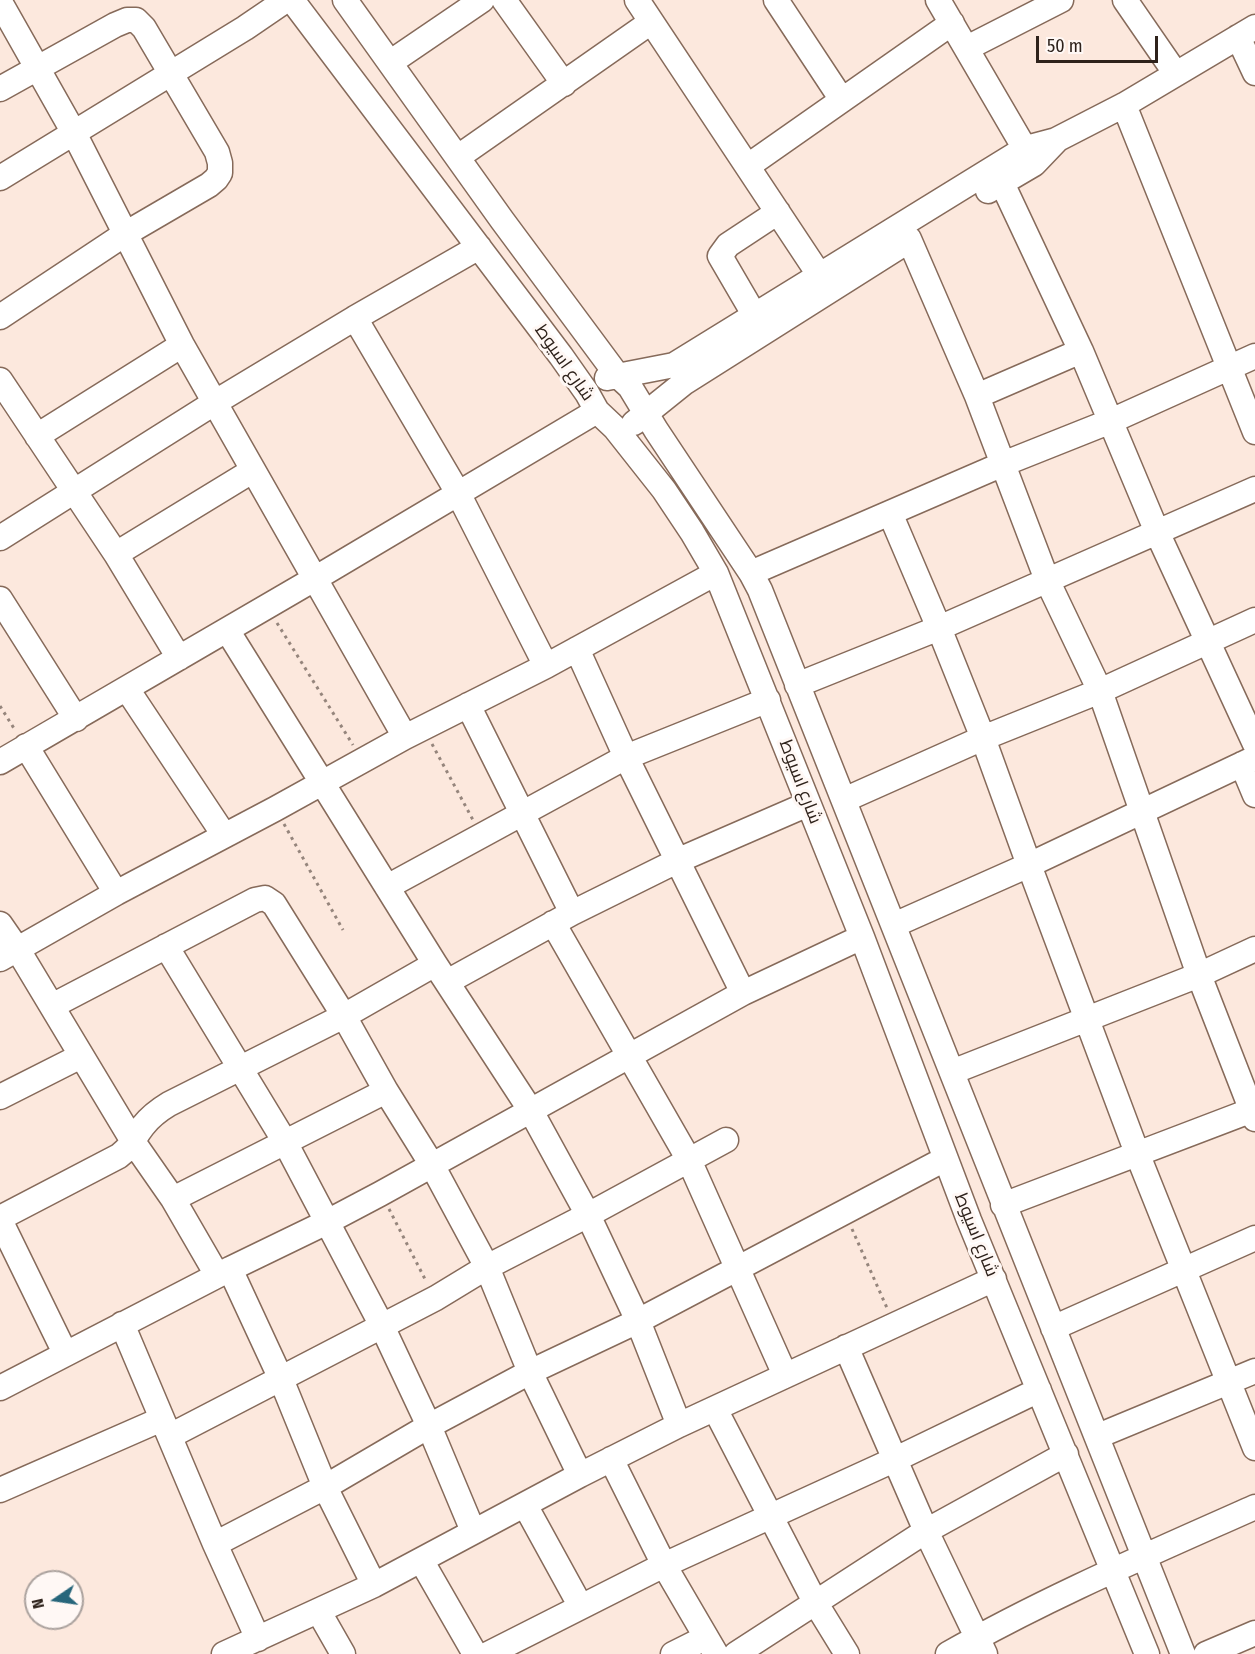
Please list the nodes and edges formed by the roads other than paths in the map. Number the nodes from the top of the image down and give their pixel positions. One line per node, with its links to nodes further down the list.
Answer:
1 (286, 0): 19 (street)
2 (292, 0): 34 (street, شارع اسيوط)
3 (345, 0): 16 (street, شارع اسيوط)
4 (482, 0): 16 (street)
5 (504, 0): 21 (street)
6 (637, 0): 12 (street)
7 (776, 0): 23 (street)
8 (938, 0): 13 (street)
9 (1060, 0): 15 (street)
10 (1125, 0): 20 (street)
11 (1, 7): 17 (street)
12 (651, 22): 21 (street); 28 (street)
13 (951, 22): 15 (street); 23 (street)
14 (1247, 32): 18 (street); 20 (street)
15 (967, 48): 26 (street)
16 (391, 62): 27 (street, شارع اسيوط)
17 (38, 67): 19 (street); 22 (street); 25 (street)
18 (1255, 73)
19 (170, 74): 25 (street); 32 (street)
20 (1176, 74): 24 (street)
21 (564, 84): 27 (street)
22 (0, 89)
23 (842, 100): 28 (street)
24 (1124, 105): 26 (street); 42 (street)
25 (74, 133): 29 (street); 32 (street)
26 (1030, 156): 30 (street); 35 (street)
27 (458, 157): 44 (street, شارع اسيوط)
28 (748, 166): 31 (street)
29 (0, 178)
30 (1002, 183): 33 (street); 40 (street)
31 (778, 212): 35 (street); 36 (street)
32 (125, 234): 37 (street); 39 (street)
33 (909, 240): 43 (street); 46 (street)
34 (479, 247): 38 (street); 47 (street, شارع اسيوط)
35 (820, 276): 36 (street)
36 (755, 316): 43 (street)
37 (0, 317)
38 (355, 318): 48 (street); 58 (street)
39 (182, 345): 48 (street); 53 (street)
40 (1081, 351): 46 (street); 50 (street)
41 (1255, 356): 42 (street)
42 (1230, 367): 50 (street); 52 (street)
43 (680, 373): 44 (street); 49 (street)
44 (617, 375): 47 (street); 49 (street, شارع اسيوط)
45 (0, 380): 53 (street)
46 (977, 396): 54 (street)
47 (592, 402): 51 (street, شارع اسيوط); 58 (street)
48 (214, 403): 55 (street); 57 (street)
49 (646, 413): 51 (street); 64 (street, شارع اسيوط)
50 (1111, 421): 54 (street); 60 (street)
51 (615, 428): 63 (street, شارع اسيوط)
52 (1255, 432)
53 (37, 436): 57 (street)
54 (1003, 464): 59 (street); 66 (street)
55 (252, 471): 62 (street); 65 (street)
56 (1255, 489): 60 (street)
57 (75, 491): 61 (street); 62 (street)
58 (458, 493): 65 (street); 74 (street)
59 (890, 513): 64 (street); 69 (street)
60 (1157, 532): 66 (street); 71 (street)
61 (0, 538)
62 (116, 554): 73 (street)
63 (716, 573): 72 (street); 78 (street, شارع اسيوط)
64 (751, 573): 75 (street, شارع اسيوط)
65 (316, 578): 70 (street); 81 (street)
66 (1047, 580): 69 (street); 77 (street)
67 (0, 598): 80 (street)
68 (1255, 620): 71 (street)
69 (939, 628): 75 (street); 82 (street)
70 (227, 630): 73 (street); 88 (street)
71 (1208, 640): 77 (street); 83 (street)
72 (577, 649): 74 (street); 85 (street)
73 (179, 658): 76 (street)
74 (546, 666): 79 (street)
75 (797, 685): 90 (street, شارع اسيوط)
76 (127, 689): 80 (street); 94 (street)
77 (1100, 691): 82 (street); 93 (street)
78 (768, 700): 85 (street); 91 (street, شارع اسيوط)
79 (468, 705): 81 (street); 92 (street)
80 (76, 719): 84 (street)
81 (414, 733): 88 (street)
82 (983, 738): 90 (street); 96 (street)
83 (1255, 744)
84 (26, 747): 87 (street); 98 (street)
85 (626, 757): 92 (street); 95 (street)
86 (1249, 761): 89 (street); 93 (street)
87 (0, 762)
88 (323, 782): 94 (street); 97 (street)
89 (1255, 795)
90 (844, 800): 101 (street, شارع اسيوط)
91 (808, 804): 95 (street); 102 (street, شارع اسيوط)
92 (522, 812): 97 (street); 99 (street)
93 (1142, 813): 96 (street); 107 (street)
94 (224, 835): 98 (street)
95 (679, 860): 99 (street); 108 (street)
96 (1029, 865): 101 (street); 112 (street)
97 (387, 887): 106 (street)
98 (116, 893): 105 (street)
99 (563, 918): 106 (street); 114 (street)
100 (0, 924): 105 (street)
101 (894, 925): 110 (street, شارع اسيوط)
102 (862, 937): 108 (street); 113 (street, شارع اسيوط)
103 (166, 946): 109 (street); 111 (street); 116 (street)
104 (1255, 949): 107 (street)
105 (9, 954): 109 (street)
106 (441, 973): 111 (street); 120 (street)
107 (1199, 975): 112 (street); 121 (street)
108 (743, 993): 114 (street)
109 (52, 1006): 115 (street)
110 (926, 1006): 113 (street); 117 (street, شارع اسيوط)
111 (344, 1016): 116 (street); 118 (street)
112 (1086, 1019): 117 (street); 125 (street)
113 (894, 1023): 126 (street, شارع اسيوط)
114 (630, 1055): 120 (street); 127 (street)
115 (81, 1056): 119 (street); 124 (street)
116 (241, 1068): 123 (street); 124 (street)
117 (952, 1072): 130 (street, شارع اسيوط)
118 (386, 1090): 123 (street); 128 (street)
119 (0, 1097)
120 (531, 1111): 128 (street); 131 (street)
121 (1254, 1113): 125 (street)
122 (726, 1140): 127 (street)
123 (285, 1142): 129 (street); 133 (street)
124 (134, 1143): 129 (street); 132 (street)
125 (1137, 1153): 130 (street); 137 (street)
126 (945, 1159): 136 (street); 139 (street, شارع اسيوط)
127 (689, 1160): 131 (street); 136 (street)
128 (432, 1165): 133 (street); 135 (street)
129 (173, 1199): 138 (street)
130 (1003, 1205): 143 (street, شارع اسيوط)
131 (588, 1215): 135 (street); 140 (street)
132 (0, 1219): 145 (street)
133 (327, 1222): 138 (street); 142 (street)
134 (1255, 1238): 137 (street)
135 (487, 1267): 142 (street); 147 (street)
136 (739, 1268): 140 (street); 148 (street)
137 (1184, 1270): 143 (street); 150 (street)
138 (224, 1272): 141 (street); 149 (street)
139 (994, 1279): 144 (street); 152 (street, شارع اسيوط)
140 (638, 1322): 147 (street); 154 (street)
141 (122, 1324): 145 (street); 156 (street)
142 (382, 1326): 149 (street); 155 (street)
143 (1053, 1328): 157 (street, شارع اسيوط)
144 (846, 1347): 148 (street); 160 (street)
145 (64, 1353): 151 (street)
146 (1255, 1371): 150 (street)
147 (530, 1372): 155 (street); 162 (street)
148 (785, 1375): 153 (street)
149 (281, 1379): 156 (street); 163 (street)
150 (1229, 1381): 157 (street); 158 (street)
151 (0, 1388)
152 (1039, 1390): 159 (street, شارع اسيوط); 160 (street)
153 (715, 1409): 154 (street); 167 (street)
154 (679, 1425): 161 (street)
155 (429, 1426): 163 (street); 168 (street)
156 (166, 1427): 164 (street); 170 (street)
157 (1098, 1436): 171 (street, شارع اسيوط)
158 (1255, 1448)
159 (1066, 1454): 169 (street); 174 (street, شارع اسيوط)
160 (896, 1459): 167 (street); 169 (street)
161 (611, 1460): 162 (street); 173 (street)
162 (580, 1475): 165 (street)
163 (325, 1487): 170 (street); 175 (street)
164 (0, 1490)
165 (525, 1505): 168 (street); 177 (street)
166 (1255, 1507): 171 (street)
167 (770, 1515): 173 (street); 176 (street)
168 (473, 1531): 172 (street)
169 (926, 1531): 176 (street); 182 (street)
170 (215, 1544): 180 (street)
171 (1145, 1557): 174 (street); 192 (street, شارع اسيوط)
172 (421, 1560): 175 (street); 185 (street)
173 (664, 1565): 177 (street); 181 (street)
174 (1113, 1571): 182 (street); 191 (street, شارع اسيوط)
175 (374, 1585): 178 (street)
176 (815, 1602): 188 (street); 189 (street)
177 (581, 1606): 186 (street)
178 (319, 1612): 180 (street); 184 (street)
179 (1255, 1634): 193 (street)
180 (258, 1639): 183 (street)
181 (710, 1646): 187 (street)
182 (981, 1646): 190 (street)
183 (224, 1654)
184 (343, 1654)
185 (475, 1654)
186 (488, 1654)
187 (674, 1654)
188 (736, 1654)
189 (847, 1654)
190 (948, 1654)
191 (1147, 1654)
192 (1183, 1654)
193 (1206, 1654)

